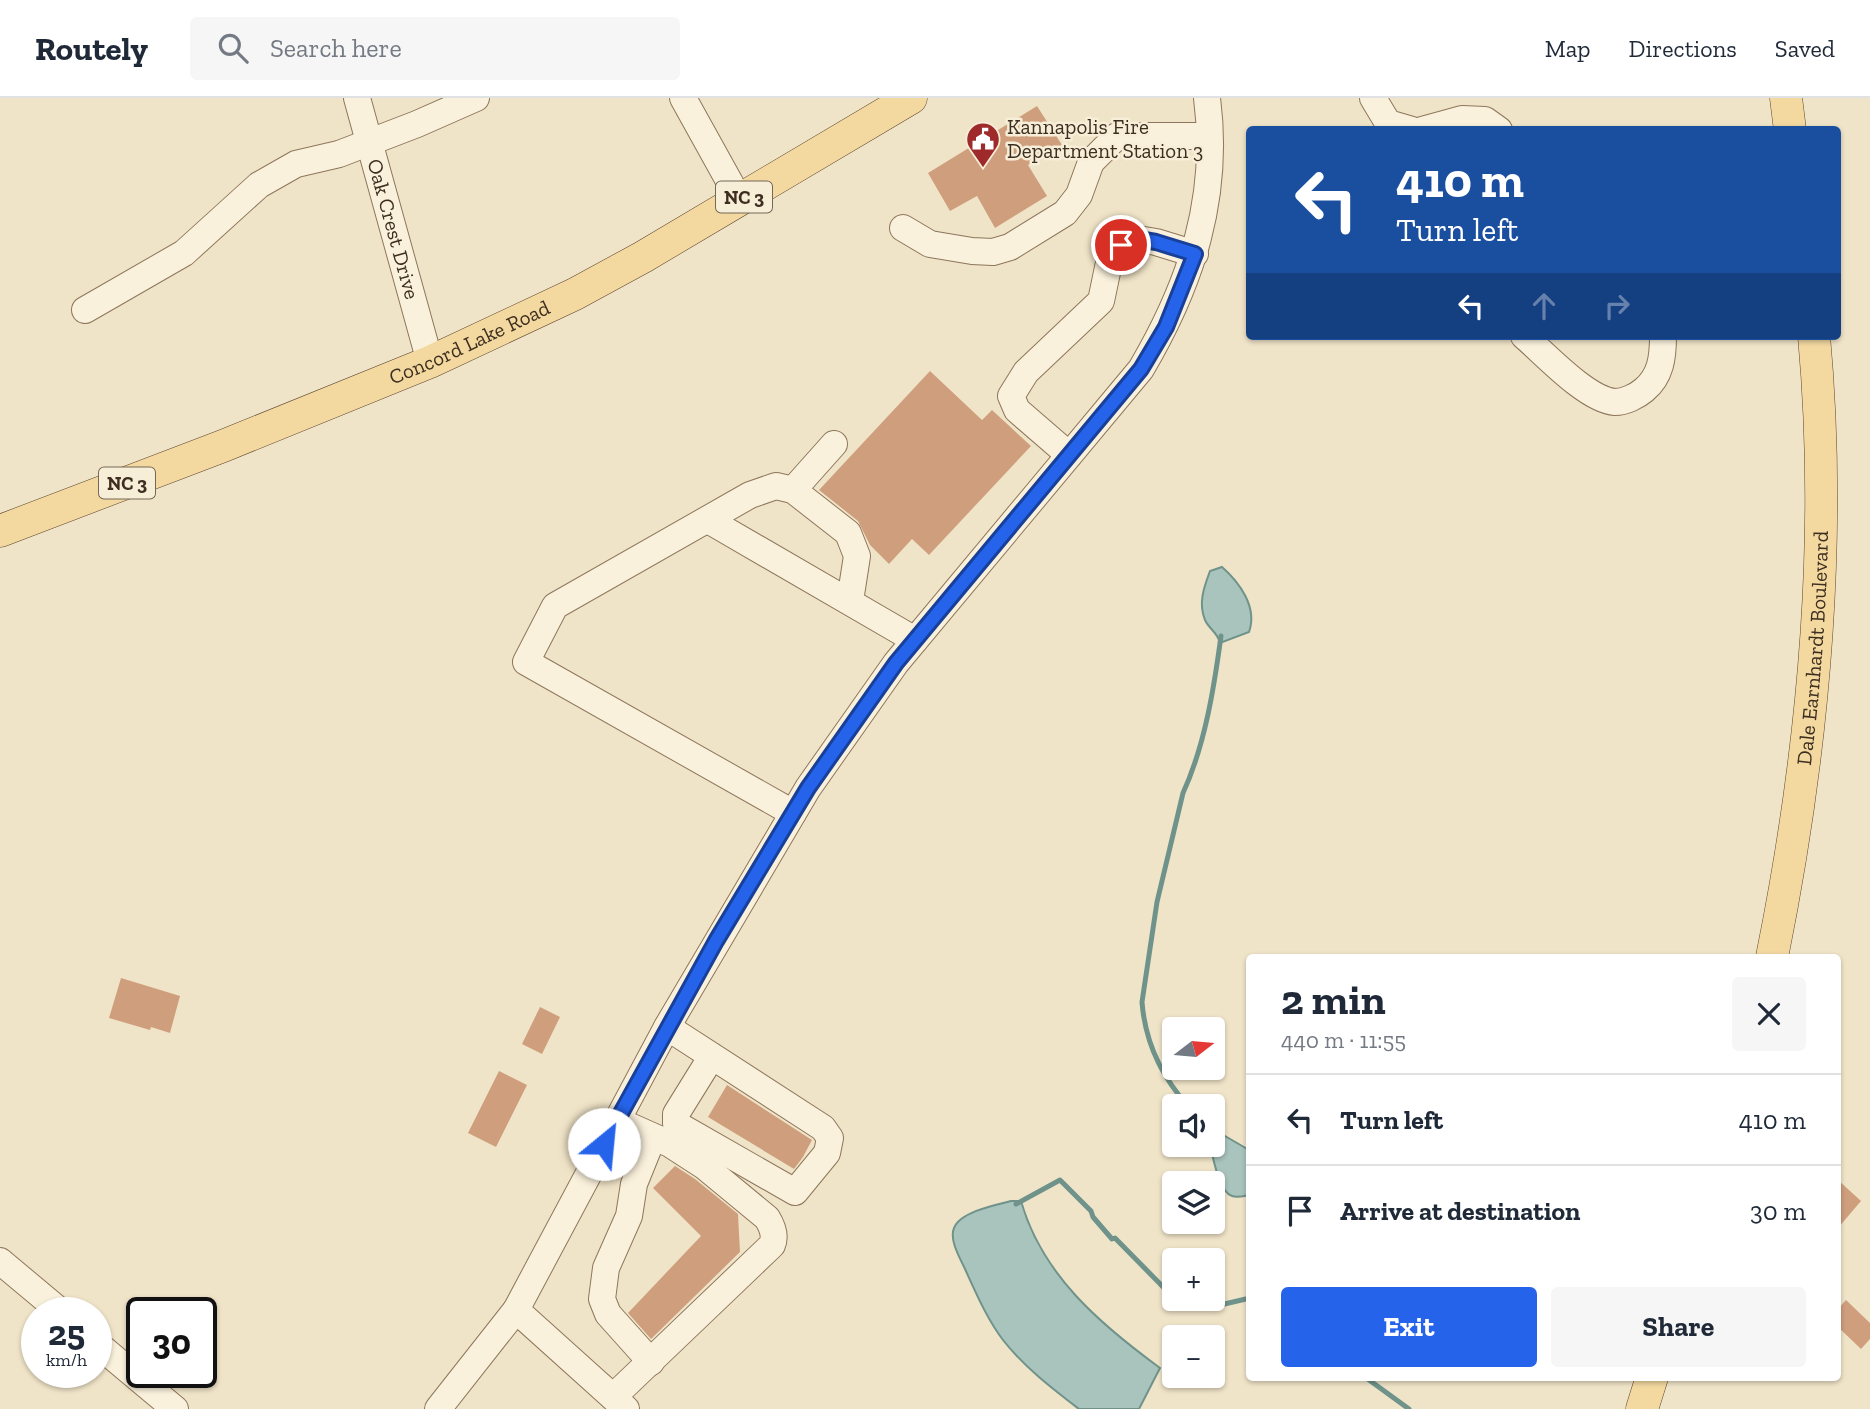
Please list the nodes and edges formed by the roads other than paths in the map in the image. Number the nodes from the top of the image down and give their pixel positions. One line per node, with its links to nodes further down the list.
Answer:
1 (357, 98): 13 (street, Oak Crest Drive)
2 (477, 98): 13 (street)
3 (683, 98): 14 (street)
4 (911, 98): 14 (main road, Concord Lake Road / NC 3)
5 (1208, 98): 12 (street)
6 (1373, 98): 8 (street)
7 (1786, 98): 11 (main road)
8 (1395, 126)
9 (1437, 126): 10 (street)
10 (1493, 126)
11 (1790, 126)
12 (1209, 136): 15 (street); 16 (street)
13 (369, 142): 17 (street); 21 (street, Oak Crest Drive)
14 (739, 199): 21 (main road, Concord Lake Road / NC 3)
15 (903, 228)
16 (1195, 254): 23 (street); 23 (street)
17 (85, 310)
18 (1528, 340): 19 (street)
19 (1663, 340)
20 (1814, 340): 30 (main road, Dale Earnhardt Boulevard)
21 (430, 362): 26 (main road, Concord Lake Road / NC 3)
22 (834, 444): 24 (street)
23 (1069, 455): 28 (street)
24 (793, 490): 25 (street); 27 (street)
25 (708, 520): 27 (street); 29 (street)
26 (0, 531)
27 (850, 601): 28 (street)
28 (915, 640): 29 (street)
29 (793, 813): 31 (street)
30 (1773, 954)
31 (667, 1027): 32 (street); 33 (street)
32 (712, 1056): 32 (street)
33 (616, 1120): 34 (street); 37 (street)
34 (653, 1137): 39 (street); 39 (street)
35 (0, 1261): 36 (street)
36 (43, 1297)
37 (516, 1310): 41 (street); 43 (street)
38 (112, 1356): 42 (street)
39 (651, 1362): 41 (street)
40 (1651, 1381): 44 (main road)
41 (620, 1403)
42 (175, 1409)
43 (438, 1409)
44 (1642, 1409)

